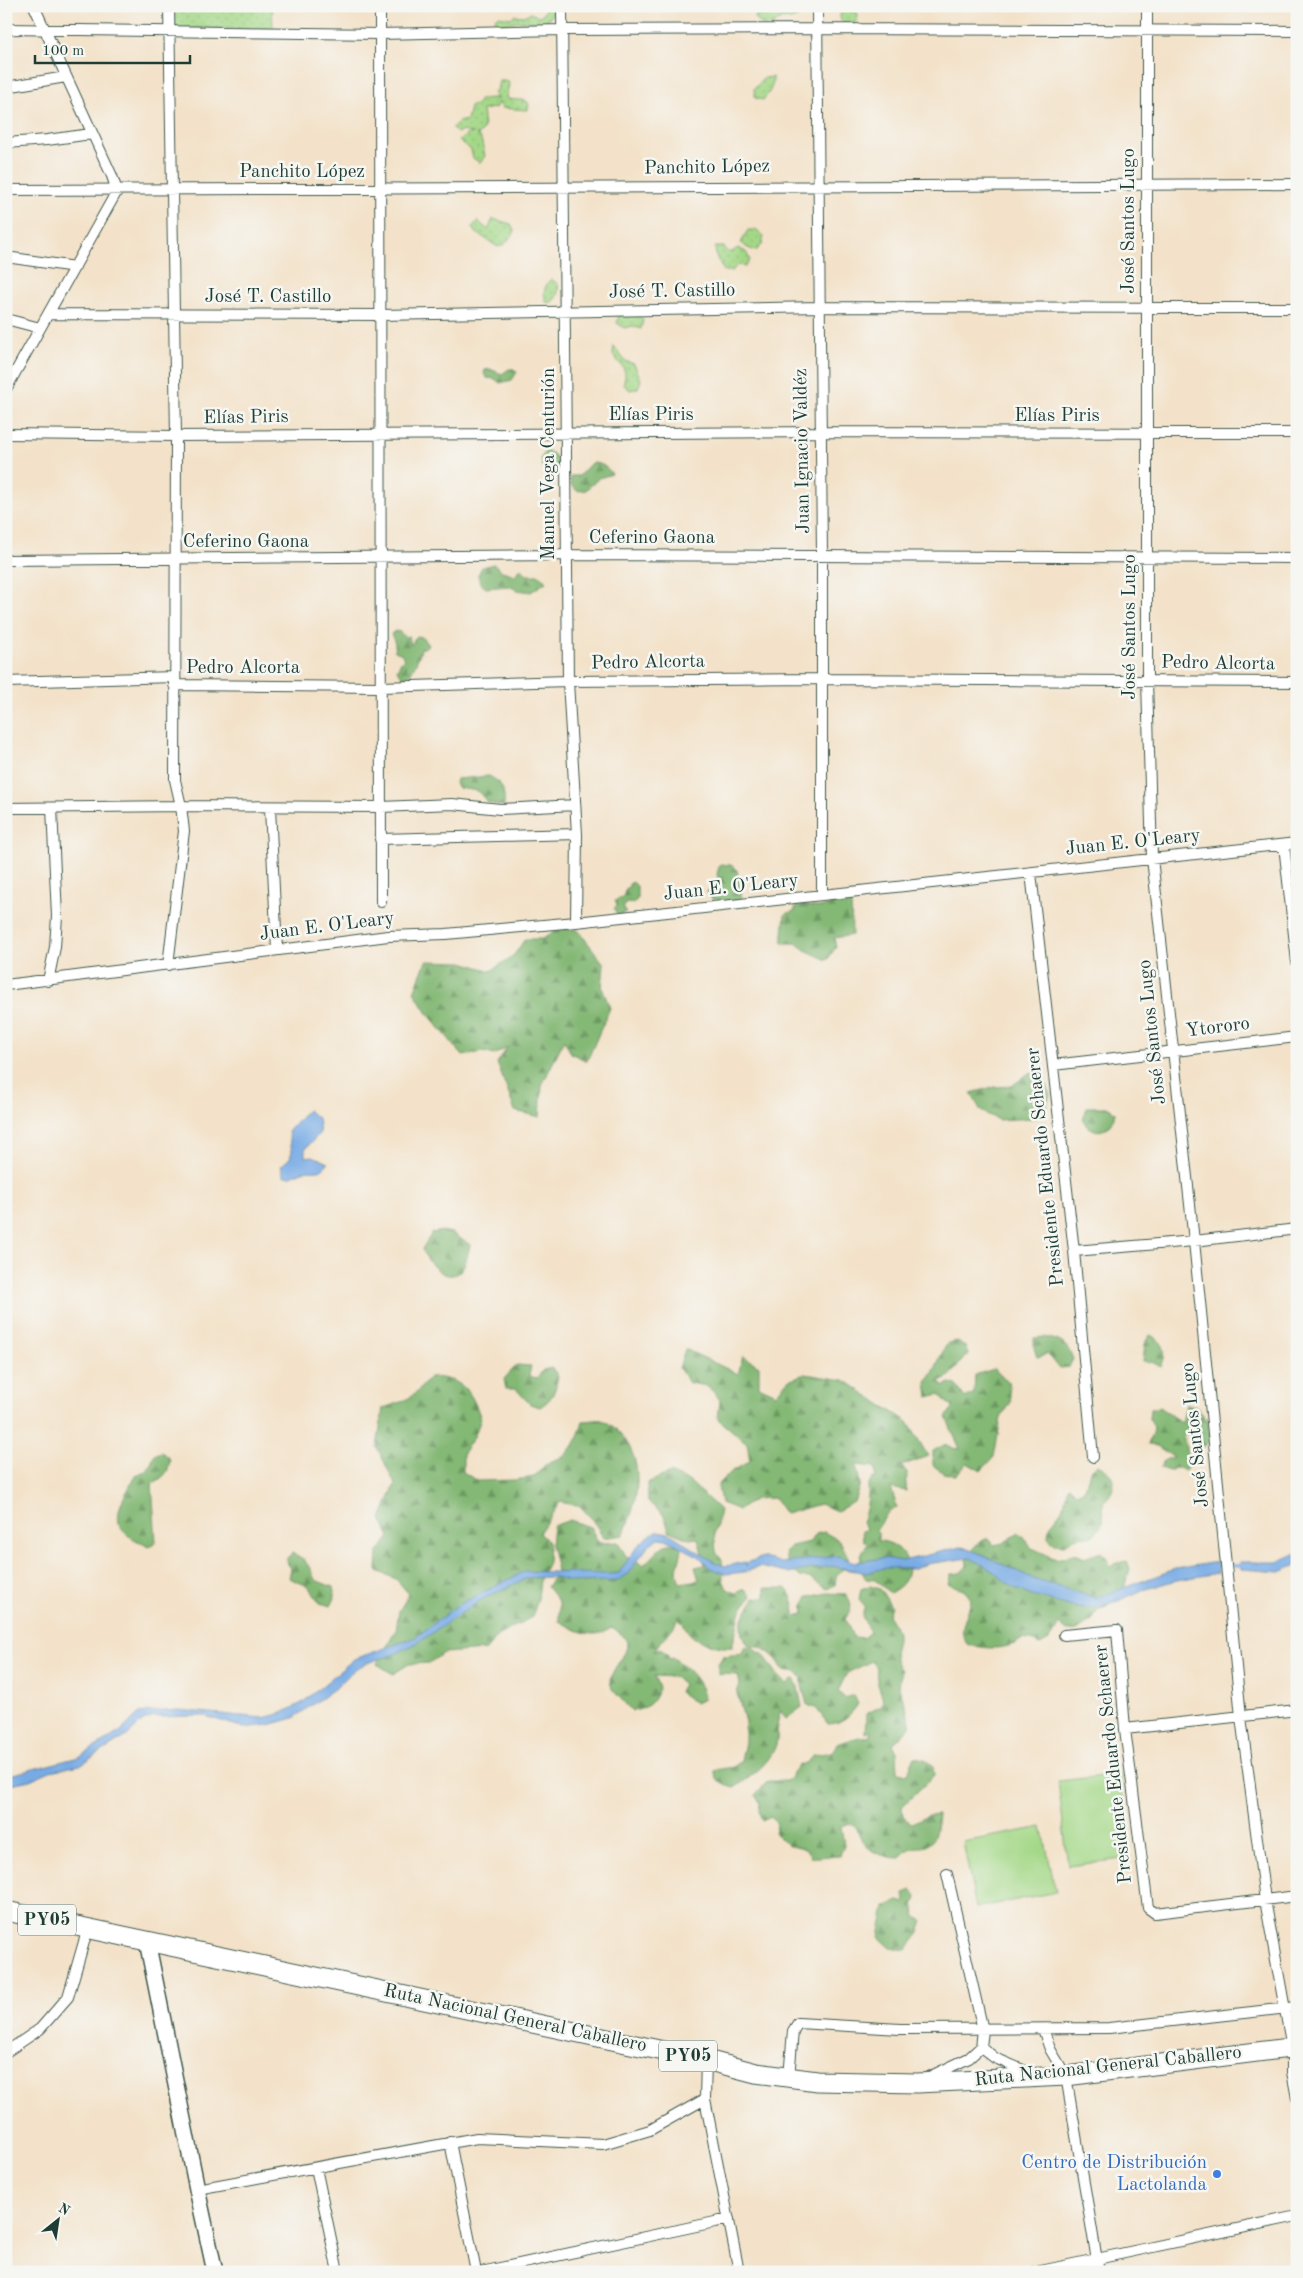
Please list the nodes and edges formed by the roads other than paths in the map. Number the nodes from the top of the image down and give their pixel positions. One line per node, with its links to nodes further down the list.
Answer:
1 (34, 6): 7 (street)
2 (169, 6): 12 (street)
3 (380, 6): 14 (street)
4 (562, 6): 9 (street, Manuel Vega Centurión)
5 (817, 6): 10 (street, Juan Ignacio Valdéz)
6 (1147, 6): 13 (street, José Santos Lugo)
7 (45, 29): 8 (street); 12 (street); 15 (street)
8 (6, 30)
9 (562, 30): 10 (street); 14 (street); 22 (street, Manuel Vega Centurión)
10 (817, 30): 13 (street); 21 (street, Juan Ignacio Valdéz)
11 (1297, 31): 13 (street)
12 (169, 32): 14 (street); 24 (street)
13 (1147, 32): 19 (street, José Santos Lugo)
14 (380, 34): 25 (street)
15 (66, 77): 16 (street); 17 (street)
16 (6, 87)
17 (92, 134): 18 (street); 26 (street)
18 (6, 143)
19 (1147, 184): 20 (street, Panchito López); 21 (street, Panchito López); 30 (street, José Santos Lugo)
20 (1297, 184)
21 (818, 185): 22 (street, Panchito López); 29 (street, Juan Ignacio Valdéz)
22 (565, 187): 25 (street, Panchito López); 32 (street, Manuel Vega Centurión)
23 (6, 190): 26 (street, Panchito López)
24 (171, 190): 25 (street, Panchito López); 26 (street, Panchito López); 34 (street)
25 (380, 190): 35 (street)
26 (117, 191): 28 (street)
27 (6, 257): 28 (street)
28 (75, 267): 33 (street)
29 (819, 307): 30 (street, José T. Castillo); 32 (street, José T. Castillo); 39 (street, Juan Ignacio Valdéz)
30 (1146, 308): 31 (street, José T. Castillo); 44 (street, José Santos Lugo)
31 (1297, 308)
32 (566, 311): 35 (street, José T. Castillo); 40 (street, Manuel Vega Centurión)
33 (48, 314): 34 (street, José T. Castillo); 37 (street)
34 (175, 314): 35 (street, José T. Castillo); 45 (street)
35 (380, 315): 43 (street)
36 (6, 319): 37 (street)
37 (40, 328): 38 (street)
38 (6, 389)
39 (821, 432): 40 (street, Elías Piris); 44 (street, Elías Piris); 47 (street, Juan Ignacio Valdéz)
40 (566, 433): 43 (street, Elías Piris); 46 (street, Manuel Vega Centurión)
41 (1297, 433): 44 (street, Elías Piris)
42 (6, 434): 45 (street, Elías Piris)
43 (380, 434): 45 (street, Elías Piris); 49 (street)
44 (1148, 434): 48 (street, José Santos Lugo)
45 (176, 436): 52 (street)
46 (567, 555): 47 (street, Ceferino Gaona); 49 (street, Ceferino Gaona); 55 (street, Manuel Vega Centurión)
47 (822, 556): 48 (street, Ceferino Gaona); 53 (street, Juan Ignacio Valdéz)
48 (1147, 557): 50 (street, Ceferino Gaona); 54 (street, José Santos Lugo)
49 (381, 558): 52 (street, Ceferino Gaona); 59 (street)
50 (1297, 558)
51 (6, 560): 52 (street, Ceferino Gaona)
52 (174, 560): 58 (street)
53 (821, 679): 54 (street, Pedro Alcorta); 55 (street, Pedro Alcorta); 72 (street, Juan Ignacio Valdéz)
54 (1147, 680): 57 (street, Pedro Alcorta); 70 (street, José Santos Lugo)
55 (568, 681): 59 (street, Pedro Alcorta); 60 (street, Manuel Vega Centurión)
56 (6, 682): 58 (street, Pedro Alcorta)
57 (1297, 682)
58 (174, 685): 59 (street, Pedro Alcorta); 61 (street)
59 (381, 686): 62 (street)
60 (575, 805): 62 (street); 66 (street, Manuel Vega Centurión)
61 (181, 806): 64 (street); 65 (street); 77 (street)
62 (381, 807): 65 (street); 67 (street)
63 (6, 808): 64 (street)
64 (52, 808): 78 (street)
65 (270, 808): 75 (street)
66 (577, 834): 67 (street); 74 (street, Manuel Vega Centurión)
67 (380, 839): 73 (street)
68 (1297, 843): 69 (street, Juan E. O'Leary)
69 (1284, 845): 70 (street, Juan E. O'Leary); 76 (street)
70 (1152, 858): 71 (street, Juan E. O'Leary); 81 (street, José Santos Lugo)
71 (1031, 873): 72 (street, Juan E. O'Leary); 82 (street, Presidente Eduardo Schaerer)
72 (822, 895): 74 (street, Juan E. O'Leary)
73 (381, 902)
74 (576, 922): 75 (street, Juan E. O'Leary)
75 (277, 950): 77 (street, Juan E. O'Leary)
76 (1297, 962)
77 (168, 965): 78 (street, Juan E. O'Leary)
78 (48, 981): 79 (street, Juan E. O'Leary)
79 (6, 986)
80 (1297, 1036): 81 (street, Ytororo)
81 (1172, 1051): 82 (street, Ytororo); 84 (street, José Santos Lugo)
82 (1053, 1064): 85 (street, Presidente Eduardo Schaerer)
83 (1297, 1229): 84 (street)
84 (1194, 1241): 85 (street); 89 (street, José Santos Lugo)
85 (1074, 1251): 86 (street, Presidente Eduardo Schaerer)
86 (1093, 1458)
87 (1064, 1635): 90 (street, Presidente Eduardo Schaerer)
88 (1297, 1710): 89 (street)
89 (1241, 1717): 90 (street); 93 (street, José Santos Lugo)
90 (1126, 1729): 93 (street, Presidente Eduardo Schaerer)
91 (947, 1874): 100 (street)
92 (1297, 1896): 93 (street)
93 (1265, 1900): 98 (street, José Santos Lugo)
94 (6, 1911): 95 (highway, Ruta Nacional General Caballero / PY05)
95 (88, 1928): 96 (highway, Ruta Nacional General Caballero / PY05); 101 (street)
96 (147, 1941): 106 (highway, Ruta Nacional General Caballero / PY05); 115 (street)
97 (1297, 2007): 98 (street)
98 (1285, 2008): 99 (street); 104 (street, José Santos Lugo)
99 (1043, 2029): 100 (street); 107 (street)
100 (983, 2030): 103 (street); 108 (street)
101 (20, 2040): 102 (street); 105 (street)
102 (6, 2041)
103 (981, 2046): 109 (street); 110 (street)
104 (1294, 2048): 107 (highway, Ruta Nacional General Caballero / PY05); 111 (street, José Santos Lugo)
105 (6, 2052)
106 (706, 2060): 108 (highway, Ruta Nacional General Caballero / PY05); 112 (street)
107 (1066, 2076): 109 (highway, Ruta Nacional General Caballero / PY05); 118 (street)
108 (789, 2077): 110 (highway, Ruta Nacional General Caballero / PY05)
109 (1041, 2077): 110 (highway, Ruta Nacional General Caballero / PY05)
110 (917, 2083)
111 (1297, 2098)
112 (705, 2099): 113 (street); 117 (street)
113 (450, 2142): 114 (street); 121 (street)
114 (316, 2168): 115 (street); 120 (street)
115 (196, 2189): 119 (street)
116 (1297, 2216): 118 (street)
117 (729, 2219): 122 (street); 123 (street)
118 (1096, 2258): 124 (street); 125 (street)
119 (215, 2272)
120 (338, 2272)
121 (476, 2272)
122 (481, 2272)
123 (739, 2272)
124 (1036, 2272)
125 (1099, 2272)

